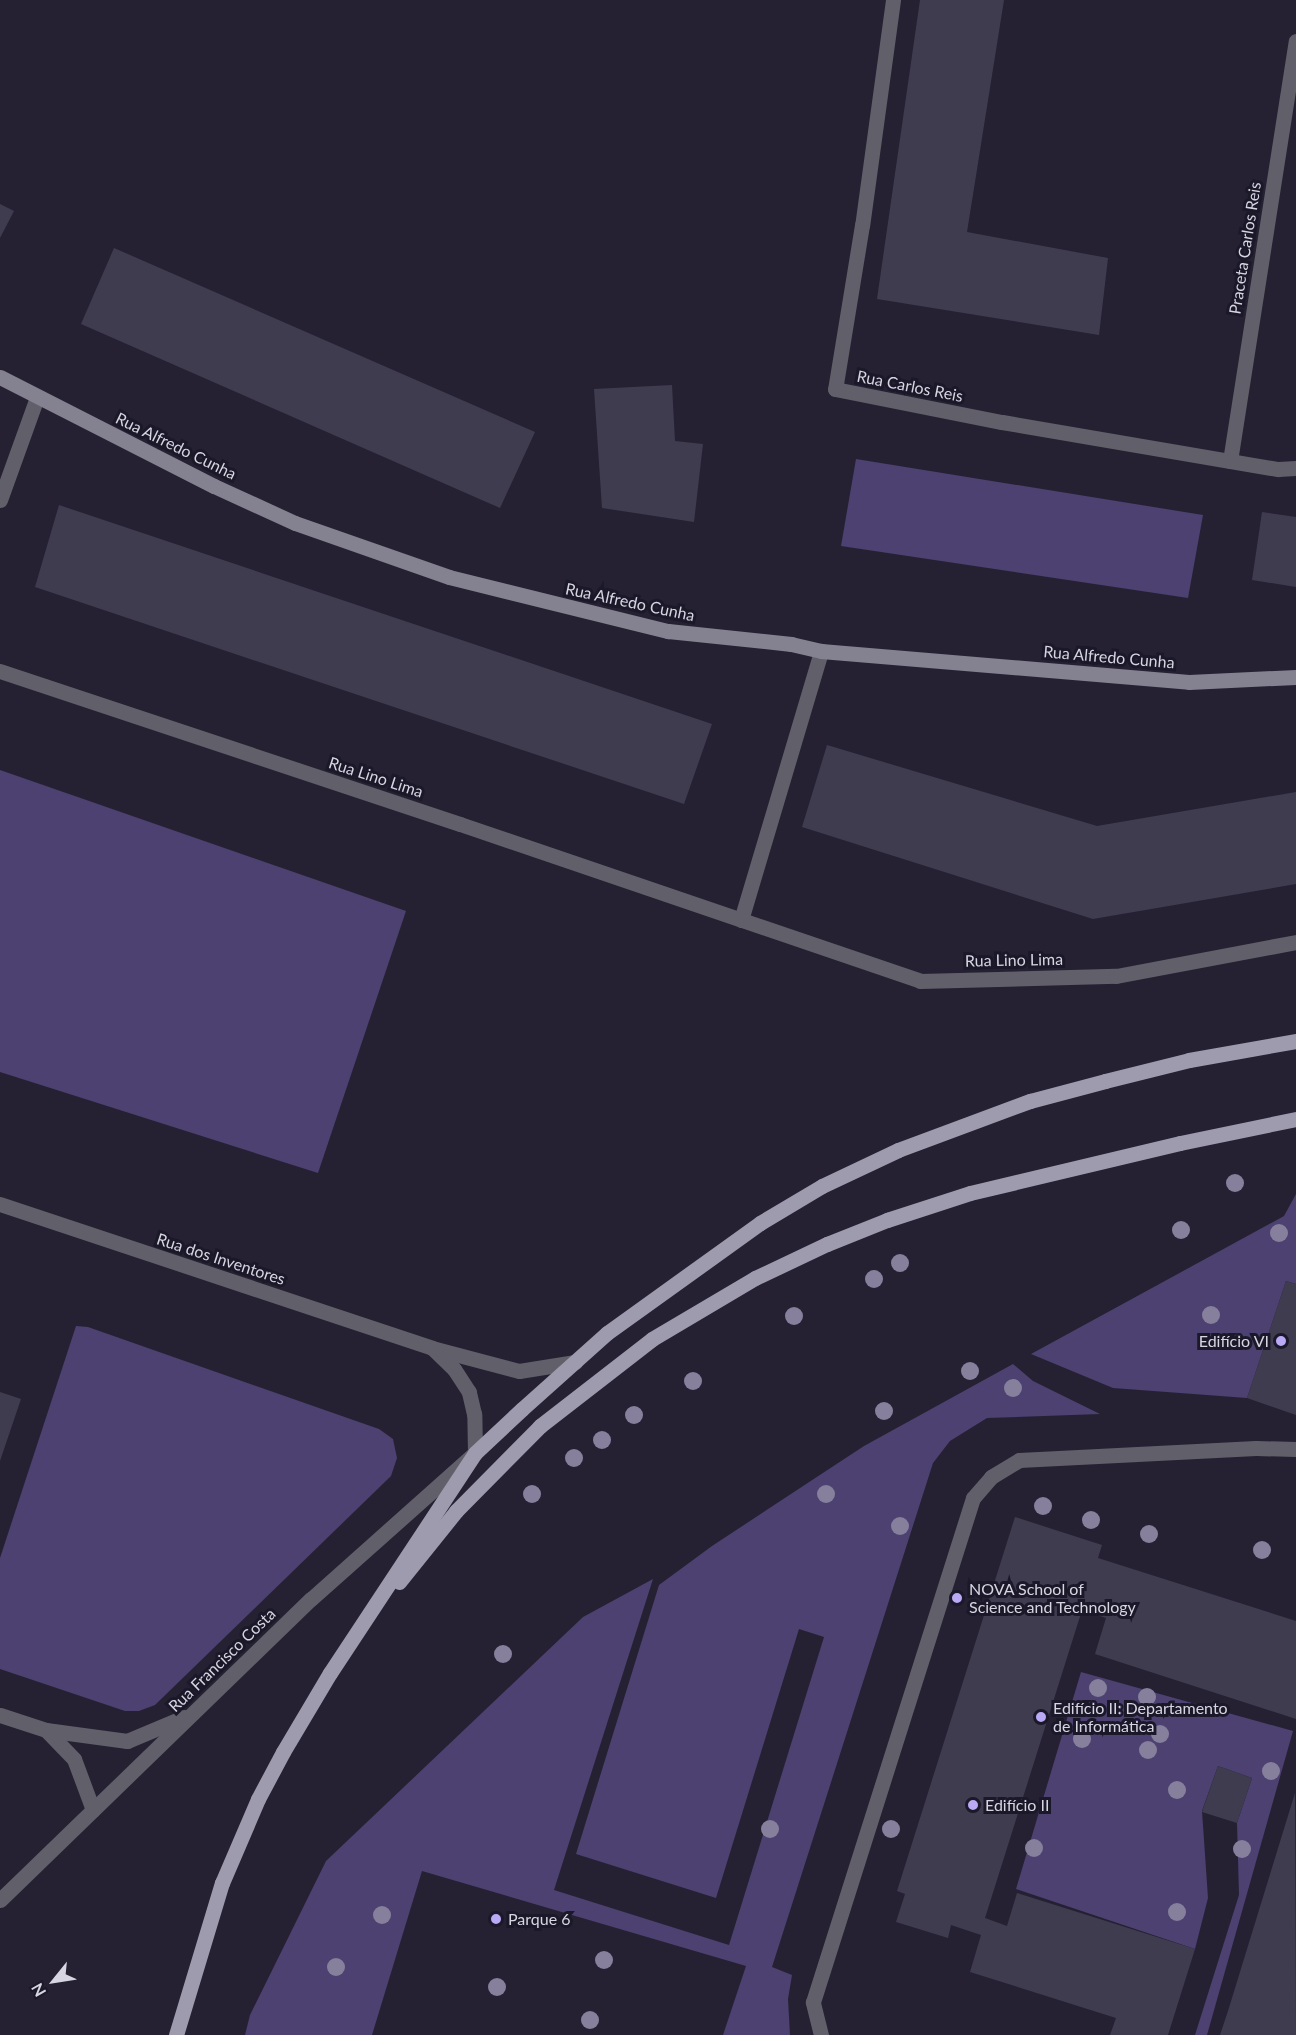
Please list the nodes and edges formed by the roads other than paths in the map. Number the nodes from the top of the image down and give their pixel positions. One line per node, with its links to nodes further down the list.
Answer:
1 (893, 0): 5 (street, Rua Carlos Reis)
2 (1296, 41): 5 (street, Praceta Carlos Reis)
3 (0, 377): 4 (street, Rua Alfredo Cunha)
4 (38, 397): 7 (street); 8 (street, Rua Alfredo Cunha)
5 (1230, 461): 6 (street, Rua Carlos Reis)
6 (1296, 468)
7 (0, 500)
8 (821, 651): 10 (street, Rua Alfredo Cunha); 11 (street)
9 (0, 671): 11 (street, Rua Lino Lima)
10 (1296, 677)
11 (741, 920): 12 (street, Rua Lino Lima)
12 (1296, 942)
13 (1296, 1041): 17 (main road)
14 (1296, 1119): 20 (main road)
15 (0, 1204): 16 (street, Rua dos Inventores)
16 (432, 1348): 17 (street, Rua dos Inventores); 19 (street, Rua dos Inventores)
17 (576, 1362): 19 (main road)
18 (1296, 1449): 29 (street)
19 (476, 1453): 20 (main road); 21 (street, Rua Francisco Costa)
20 (330, 1672): 26 (main road)
21 (195, 1712): 23 (street); 24 (street, Rua Francisco Costa)
22 (0, 1715): 23 (street)
23 (46, 1730): 24 (street)
24 (93, 1809): 25 (street, Rua Francisco Costa)
25 (0, 1900)
26 (197, 1964): 27 (main road); 28 (main road)
27 (176, 2035)
28 (182, 2035)
29 (821, 2035)

